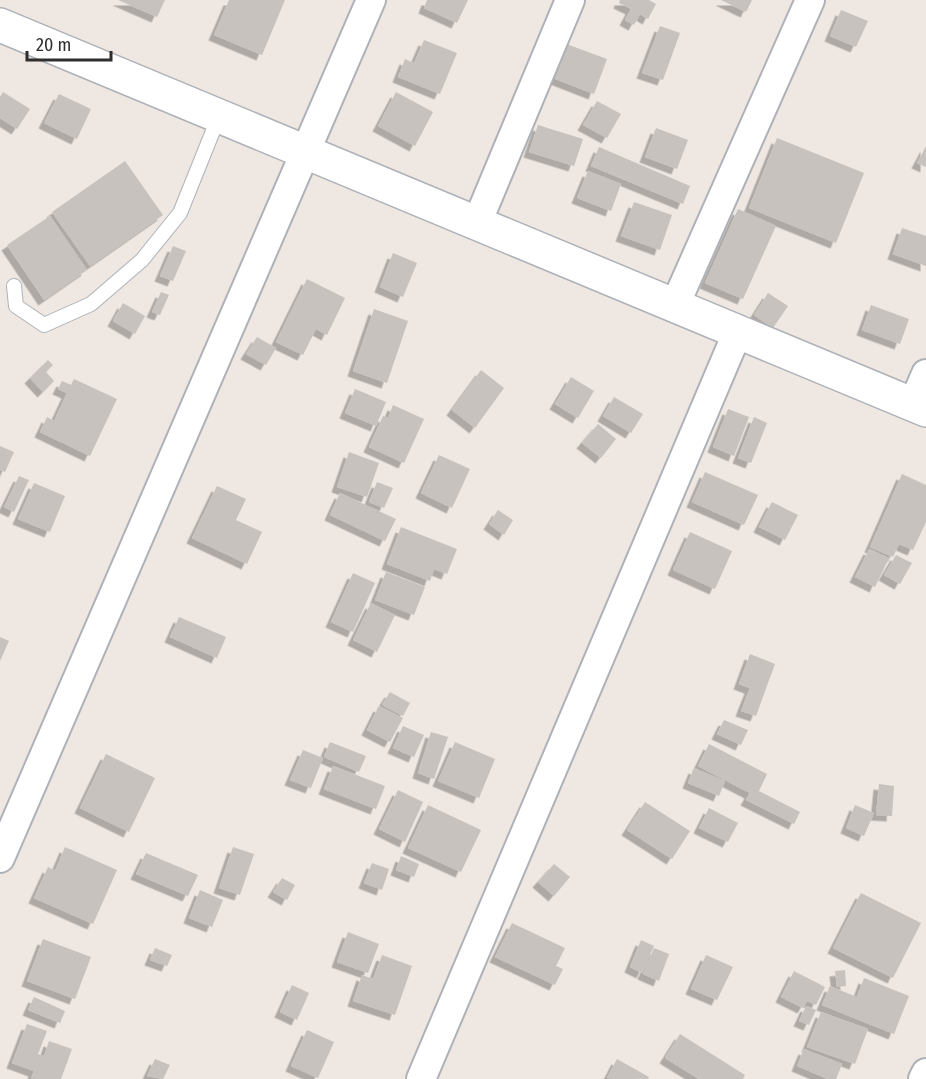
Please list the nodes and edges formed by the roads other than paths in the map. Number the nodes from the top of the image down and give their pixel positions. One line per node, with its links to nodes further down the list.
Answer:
1 (371, 0): 6 (street)
2 (570, 0): 7 (street)
3 (810, 0): 9 (street)
4 (0, 25): 5 (street)
5 (219, 116): 6 (street); 8 (lane)
6 (306, 152): 7 (street); 13 (street)
7 (477, 223): 9 (street)
8 (14, 286)
9 (675, 305): 10 (street)
10 (738, 331): 12 (street); 15 (street)
11 (926, 374): 12 (street)
12 (920, 407)
13 (0, 858)
14 (926, 1073): 16 (street)
15 (421, 1079)
16 (923, 1079)

